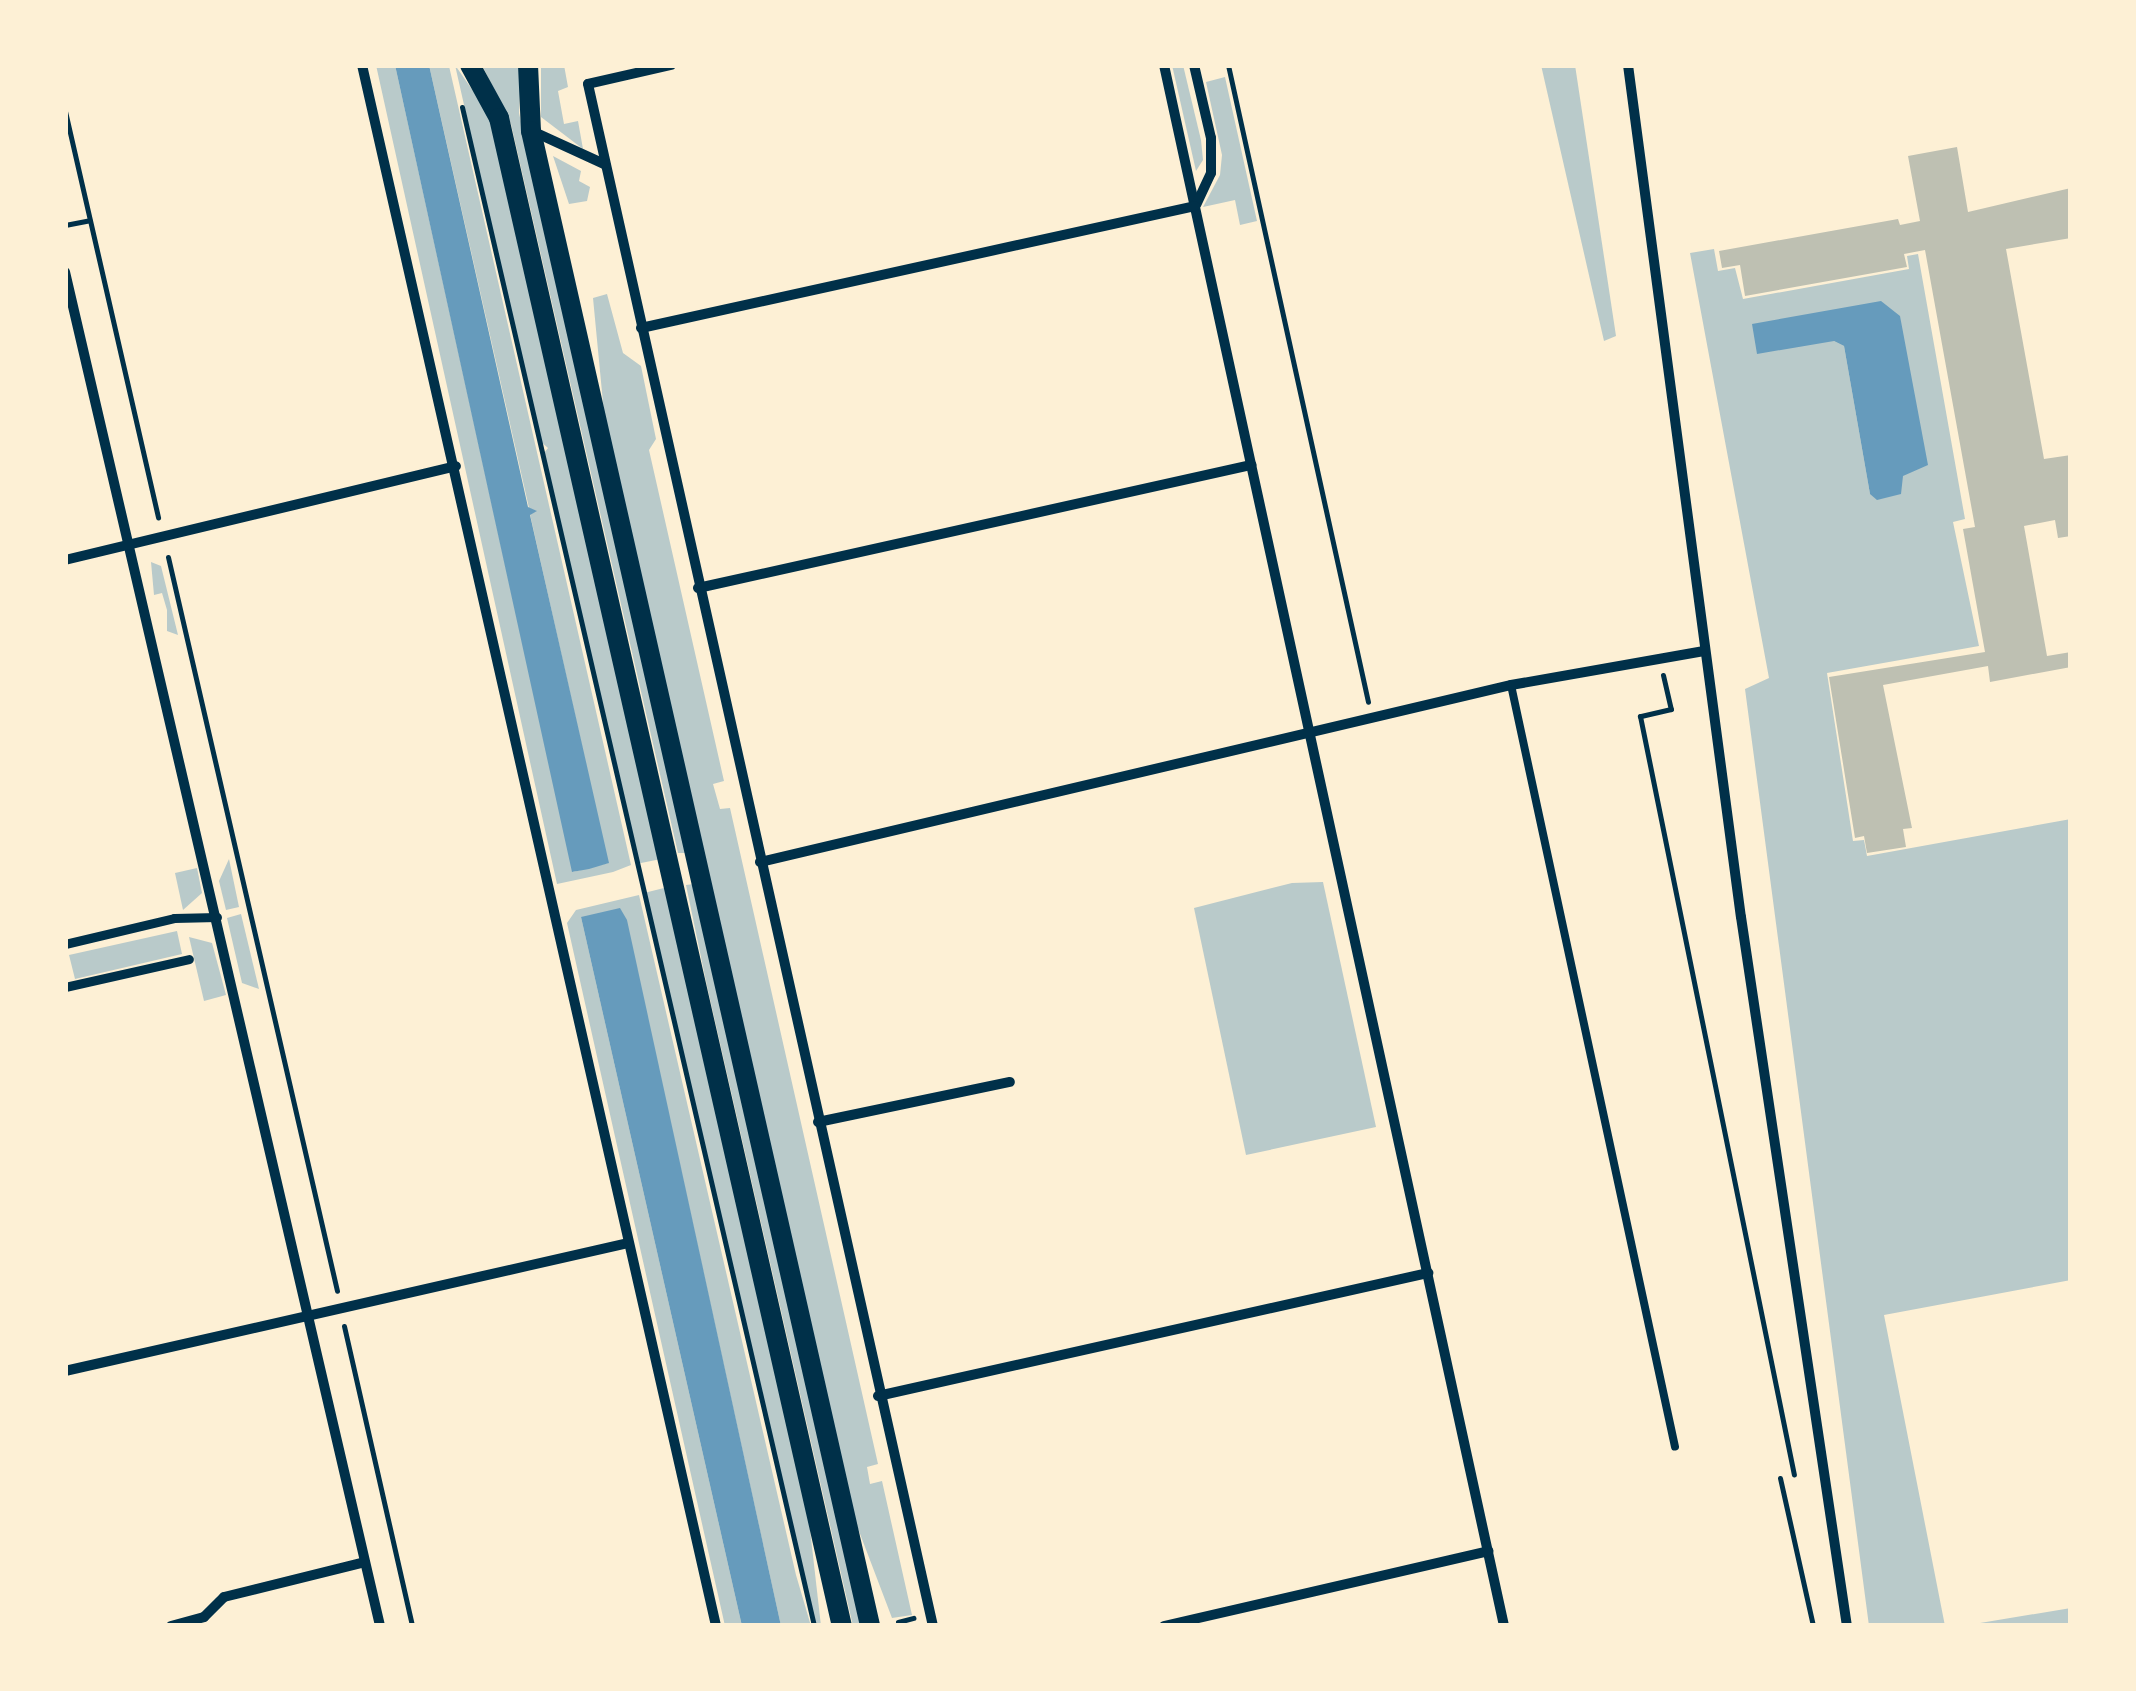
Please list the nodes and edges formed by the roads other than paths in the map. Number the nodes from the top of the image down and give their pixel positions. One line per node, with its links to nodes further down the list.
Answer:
1 (362, 65): 14 (street)
2 (470, 65): 35 (main road)
3 (528, 65): 8 (main road)
4 (671, 65): 9 (street)
5 (1164, 65): 10 (street)
6 (1194, 65): 10 (street)
7 (1628, 65): 18 (street)
8 (531, 131): 9 (street); 42 (main road)
9 (604, 164): 12 (street)
10 (1195, 206): 12 (street); 13 (street)
11 (65, 272): 15 (street)
12 (641, 328): 17 (street)
13 (1251, 465): 17 (street); 20 (street)
14 (456, 466): 15 (street); 28 (street)
15 (127, 546): 16 (street); 22 (street)
16 (65, 560)
17 (698, 588): 21 (street)
18 (1704, 650): 19 (street); 46 (street)
19 (1511, 685): 20 (street); 33 (lane)
20 (1310, 735): 21 (street); 29 (street)
21 (760, 862): 27 (street)
22 (218, 917): 23 (street); 30 (street)
23 (65, 944)
24 (189, 959): 25 (street)
25 (65, 987)
26 (1010, 1082): 27 (street)
27 (818, 1122): 32 (street)
28 (628, 1243): 30 (street); 39 (street)
29 (1428, 1273): 32 (street); 34 (street)
30 (311, 1316): 31 (street); 36 (street)
31 (65, 1371)
32 (878, 1396): 43 (street)
33 (1675, 1446)
34 (1488, 1551): 44 (street); 45 (street)
35 (825, 1553): 40 (lane); 41 (main road)
36 (365, 1562): 37 (street); 38 (street)
37 (171, 1626)
38 (380, 1626)
39 (716, 1626)
40 (833, 1626)
41 (842, 1626)
42 (870, 1626)
43 (934, 1626)
44 (1164, 1626)
45 (1504, 1626)
46 (1847, 1626)

